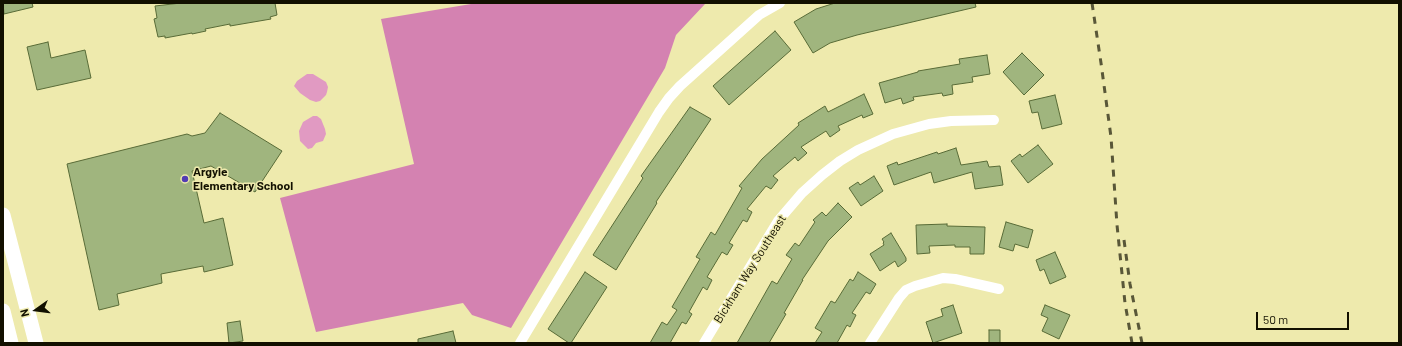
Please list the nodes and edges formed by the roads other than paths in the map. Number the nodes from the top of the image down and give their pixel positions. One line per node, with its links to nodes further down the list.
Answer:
1 (780, 3): 8 (street)
2 (994, 120): 9 (street, Bickham Way Southeast)
3 (3, 215): 7 (main road)
4 (999, 289): 10 (street)
5 (3, 312): 6 (main road)
6 (11, 343)
7 (36, 343)
8 (520, 343)
9 (704, 343)
10 (870, 343)

